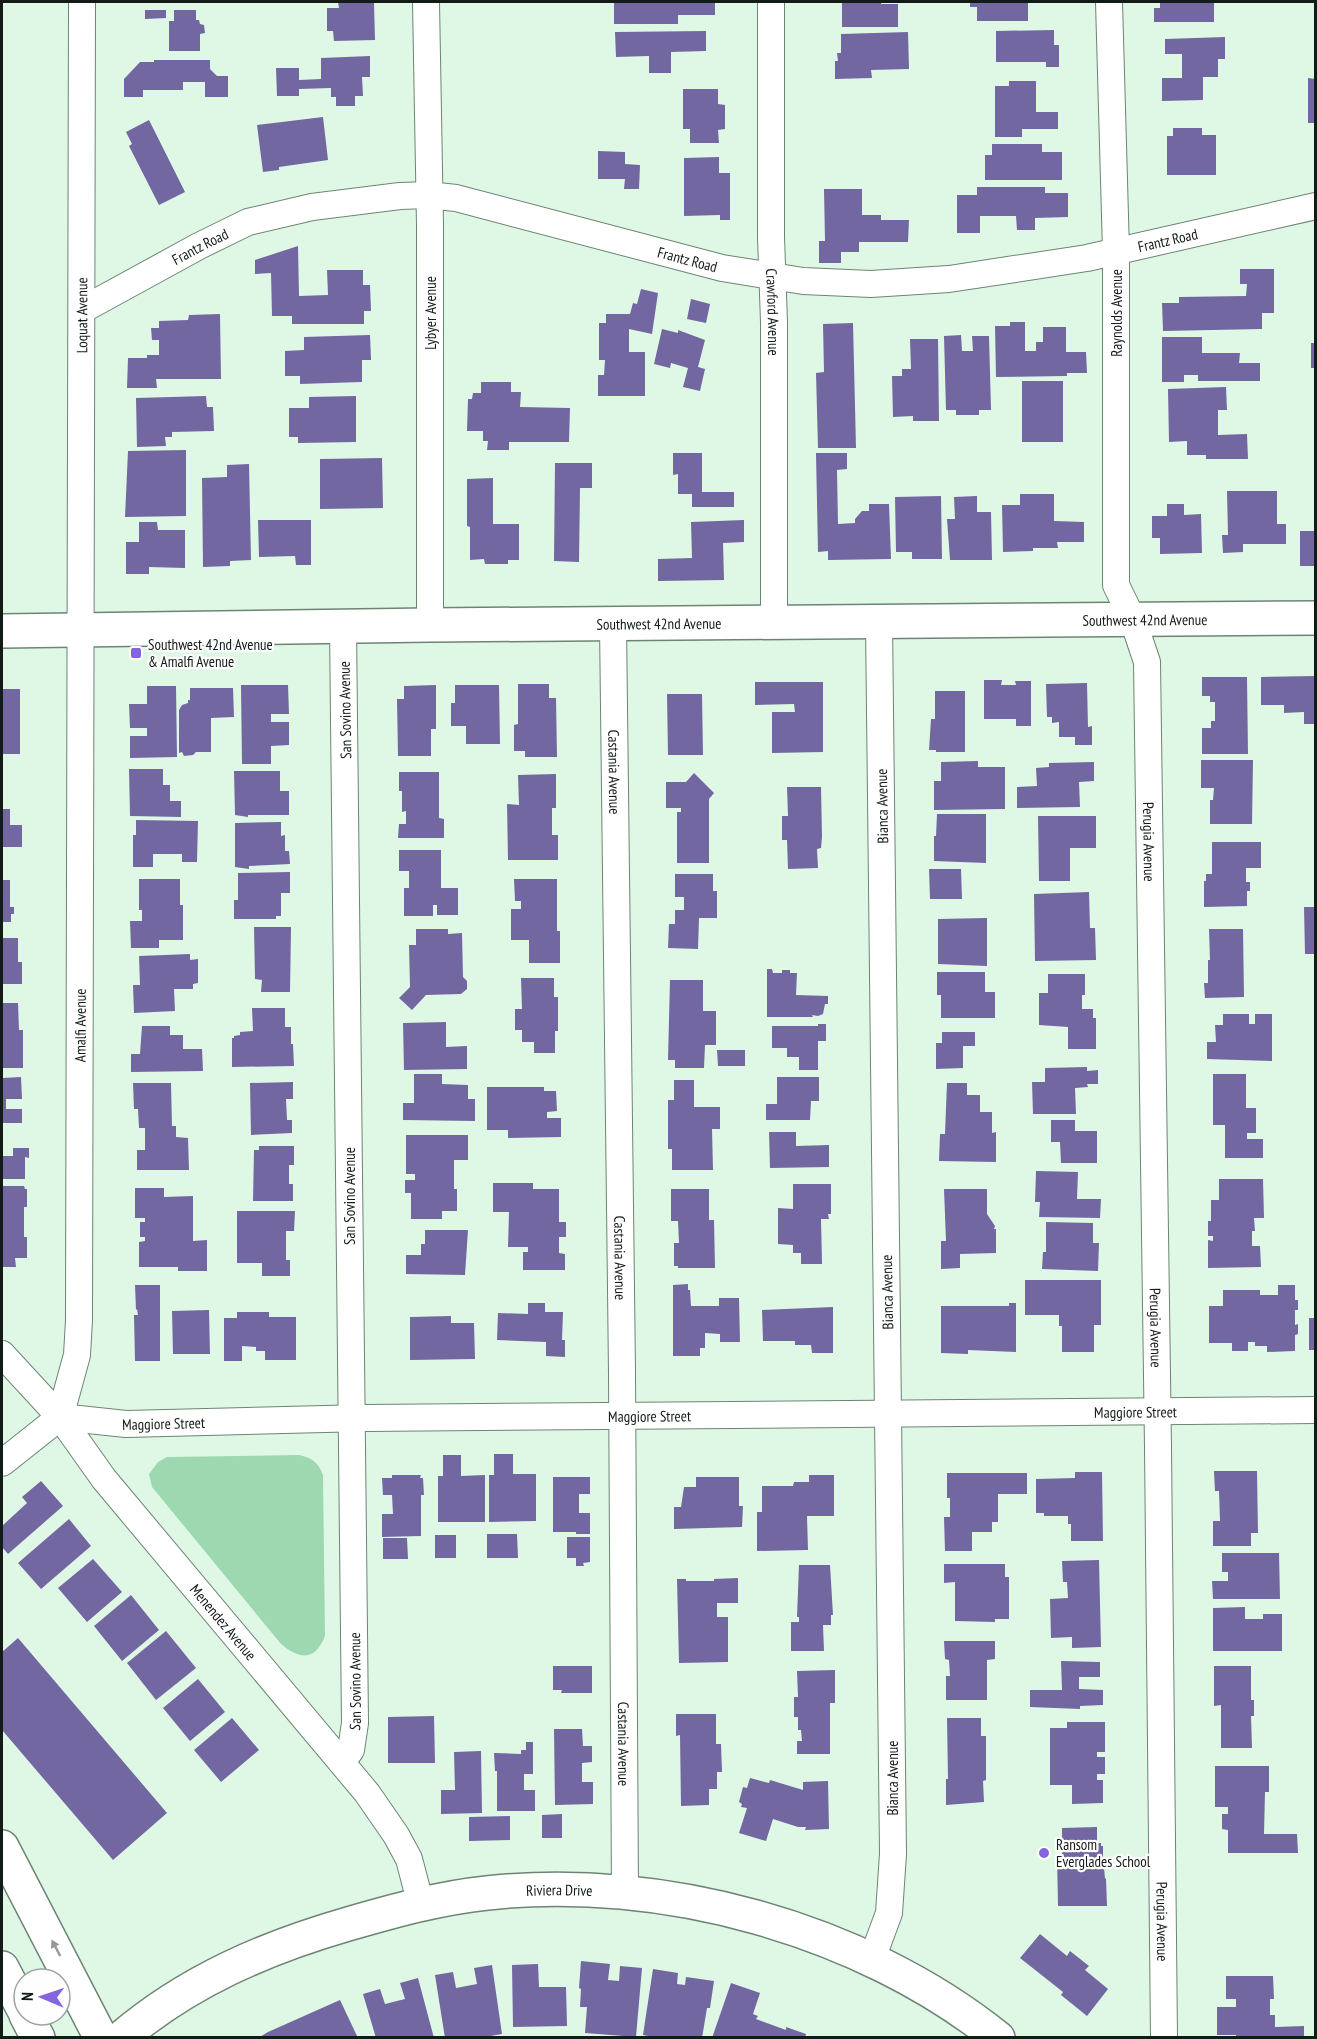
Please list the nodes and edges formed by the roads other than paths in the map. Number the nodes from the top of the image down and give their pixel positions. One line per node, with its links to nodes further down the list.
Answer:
1 (82, 2): 9 (street, Loquat Avenue)
2 (426, 2): 5 (street, Lybyer Avenue)
3 (771, 2): 8 (street, Crawford Avenue)
4 (1109, 2): 7 (street, Raynolds Avenue)
5 (428, 195): 8 (street, Frantz Road); 9 (street, Frantz Road); 15 (street, Lybyer Avenue)
6 (1316, 206): 7 (street, Frantz Road)
7 (1116, 252): 8 (street, Frantz Road); 11 (street, Raynolds Avenue)
8 (773, 277): 12 (street, Crawford Avenue)
9 (82, 310): 17 (street, Loquat Avenue)
10 (1316, 618): 11 (main road, Southwest 42nd Avenue)
11 (1133, 620): 13 (main road, Southwest 42nd Avenue); 21 (street, Perugia Avenue)
12 (774, 622): 13 (main road, Southwest 42nd Avenue); 14 (main road, Southwest 42nd Avenue)
13 (879, 622): 22 (street, Bianca Avenue)
14 (613, 624): 15 (main road, Southwest 42nd Avenue); 23 (street, Castania Avenue)
15 (430, 625): 16 (main road, Southwest 42nd Avenue)
16 (343, 626): 17 (main road, Southwest 42nd Avenue); 25 (street, San Sovino Avenue)
17 (81, 630): 18 (main road, Southwest 42nd Avenue); 24 (street, Amalfi Avenue)
18 (2, 631)
19 (2, 1354): 24 (street, Menendez Avenue)
20 (1316, 1410): 21 (street, Maggiore Street)
21 (1157, 1411): 22 (street, Maggiore Street); 37 (street, Perugia Avenue)
22 (889, 1413): 23 (street, Maggiore Street); 31 (street, Bianca Avenue)
23 (622, 1415): 25 (street, Maggiore Street); 29 (street, Castania Avenue)
24 (60, 1418): 25 (street, Maggiore Street); 26 (street); 27 (street, Menendez Avenue)
25 (351, 1419): 27 (street, San Sovino Avenue)
26 (2, 1463)
27 (342, 1762): 30 (street, Menendez Avenue)
28 (2, 1847): 34 (main road, one-way to 28)
29 (625, 1893): 30 (main road, Riviera Drive); 31 (main road, Riviera Drive)
30 (421, 1905): 35 (main road, Riviera Drive)
31 (872, 1959): 36 (main road, Riviera Drive)
32 (2, 1968): 33 (main road)
33 (12, 1987)
34 (101, 2037)
35 (121, 2037)
36 (998, 2037)
37 (1164, 2037)

